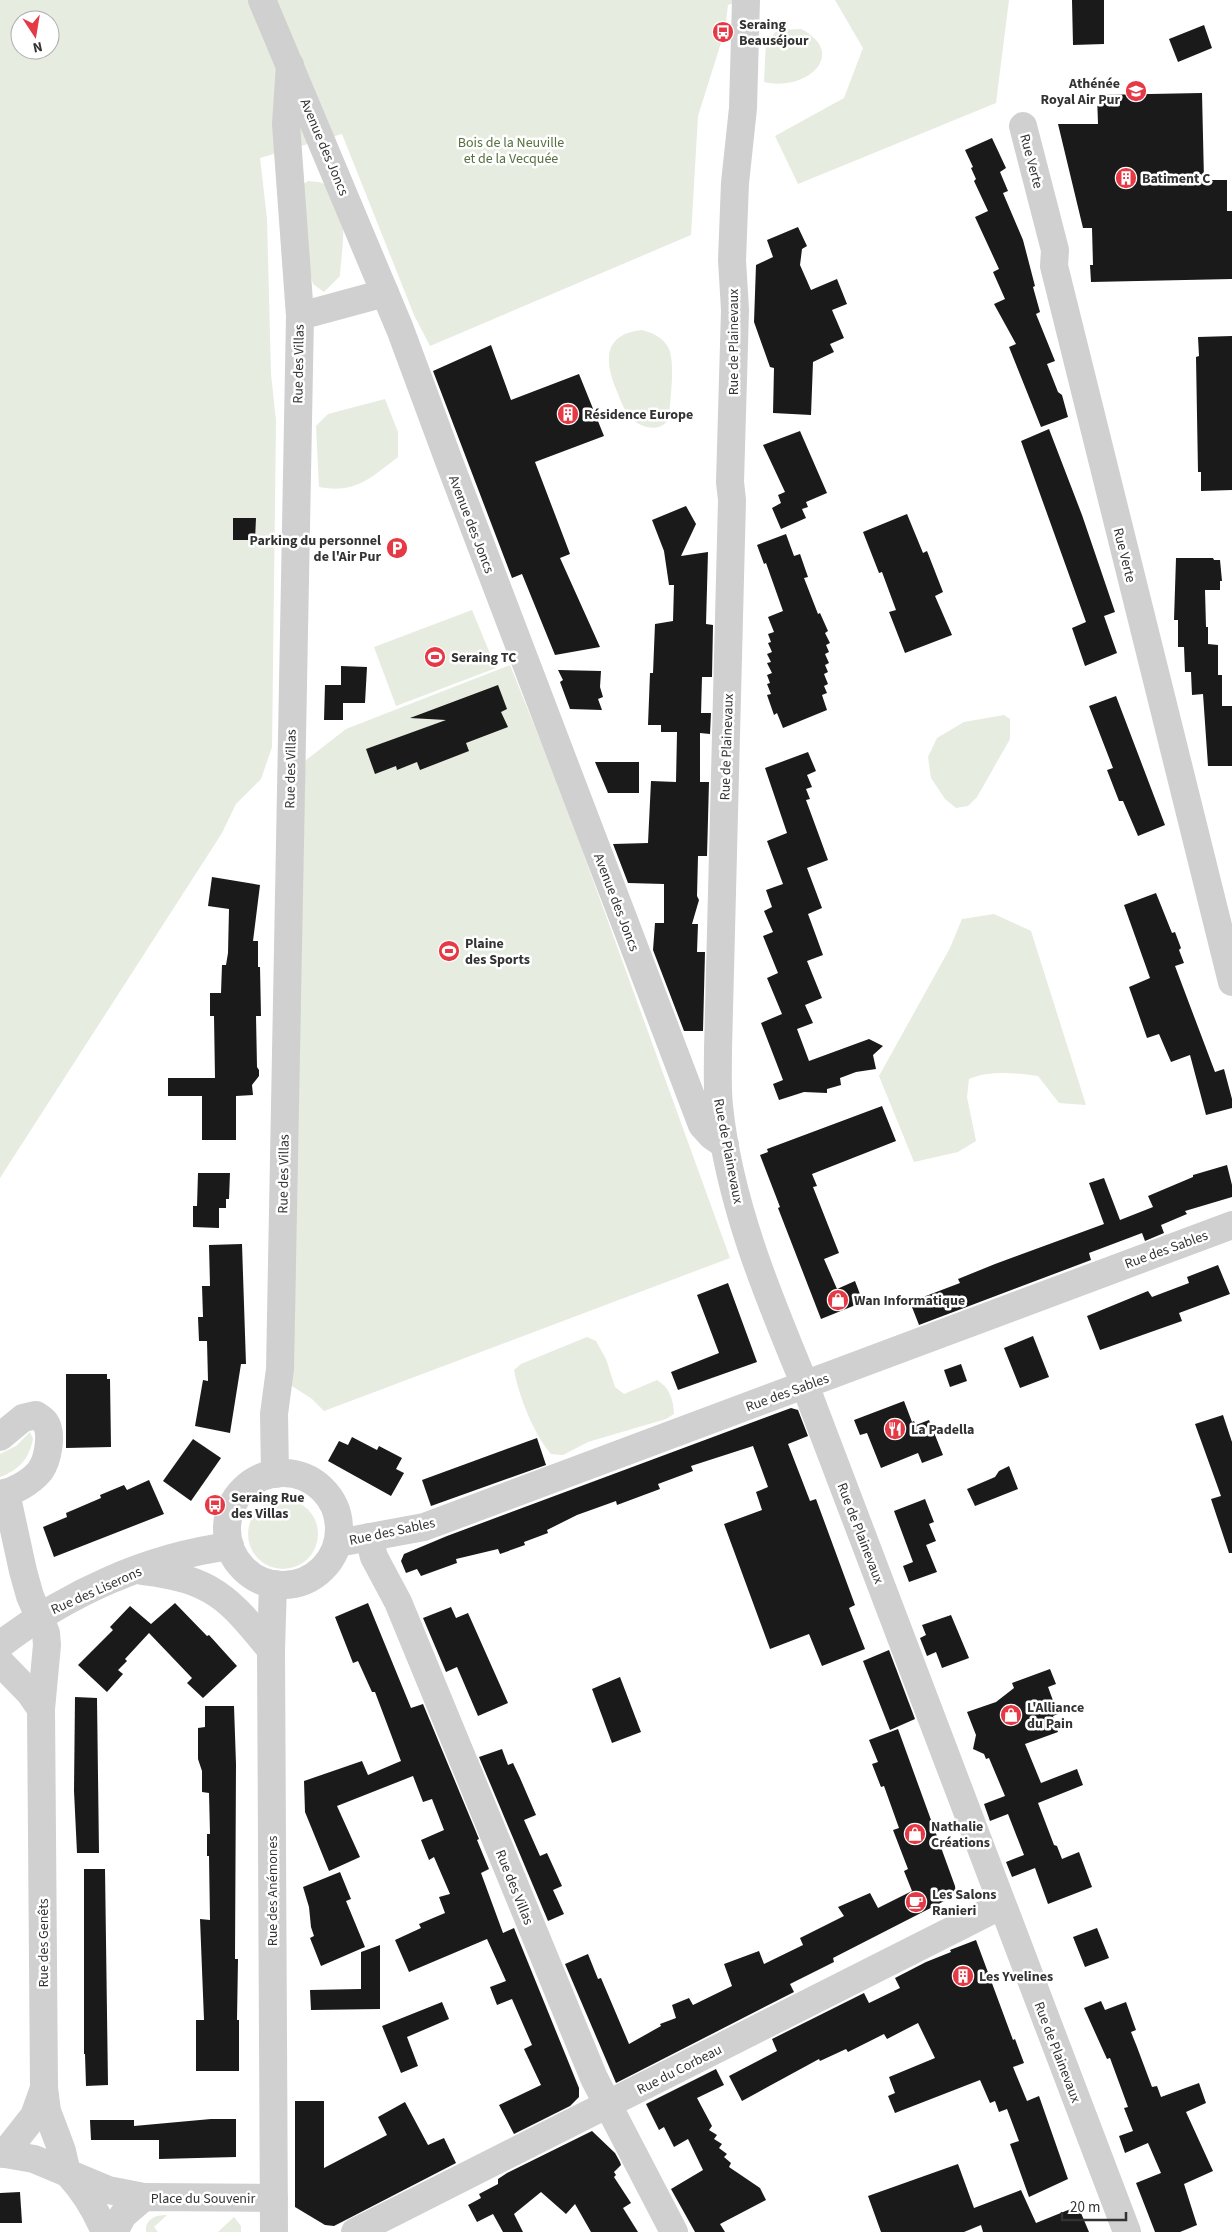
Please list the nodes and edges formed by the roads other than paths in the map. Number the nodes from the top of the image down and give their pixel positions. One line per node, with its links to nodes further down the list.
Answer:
1 (262, 0): 3 (street, Avenue des Joncs)
2 (746, 0): 8 (street, Rue de Plainevaux)
3 (290, 65): 5 (street, Avenue des Joncs); 6 (street, Rue des Villas)
4 (1023, 126): 7 (street, Rue Verte)
5 (386, 293): 6 (street); 9 (street, Avenue des Joncs)
6 (300, 316): 14 (street, Rue des Villas)
7 (1232, 982)
8 (718, 1049): 9 (street); 10 (street, Rue de Plainevaux)
9 (674, 1051): 10 (street, Avenue des Joncs)
10 (725, 1145): 12 (street, Rue de Plainevaux)
11 (1232, 1225): 12 (street, Rue des Sables)
12 (805, 1385): 16 (street, Rue des Sables); 26 (street, Rue de Plainevaux)
13 (0, 1437): 15 (street)
14 (275, 1474): 17 (street); 18 (street)
15 (3, 1493): 21 (street, Rue des Genêts)
16 (369, 1537): 17 (street, Rue des Sables); 28 (street, Rue des Villas)
17 (338, 1543): 20 (street)
18 (230, 1546): 19 (street, Rue des Liserons); 20 (street)
19 (136, 1570): 21 (street, Rue des Liserons); 23 (street)
20 (273, 1584): 23 (street, Rue des Anémones)
21 (40, 1616): 22 (street, Rue des Liserons); 25 (street, Rue des Genêts)
22 (0, 1645)
23 (271, 1650): 32 (street, Rue des Anémones)
24 (0, 1662): 25 (street)
25 (41, 1709): 27 (street, Rue des Genêts)
26 (1002, 1905): 28 (street, Rue du Corbeau); 38 (street, Rue de Plainevaux)
27 (44, 2088): 29 (street); 30 (street, Rue des Genêts)
28 (608, 2105): 36 (street, Rue du Corbeau); 37 (street, Rue des Villas)
29 (2, 2154): 30 (street)
30 (67, 2173): 31 (street); 33 (street)
31 (144, 2197): 32 (street, Place du Souvenir); 34 (street, Place du Souvenir)
32 (274, 2198): 35 (street, Place du Souvenir)
33 (105, 2232)
34 (114, 2232)
35 (274, 2232)
36 (355, 2232)
37 (674, 2232)
38 (1127, 2232)

